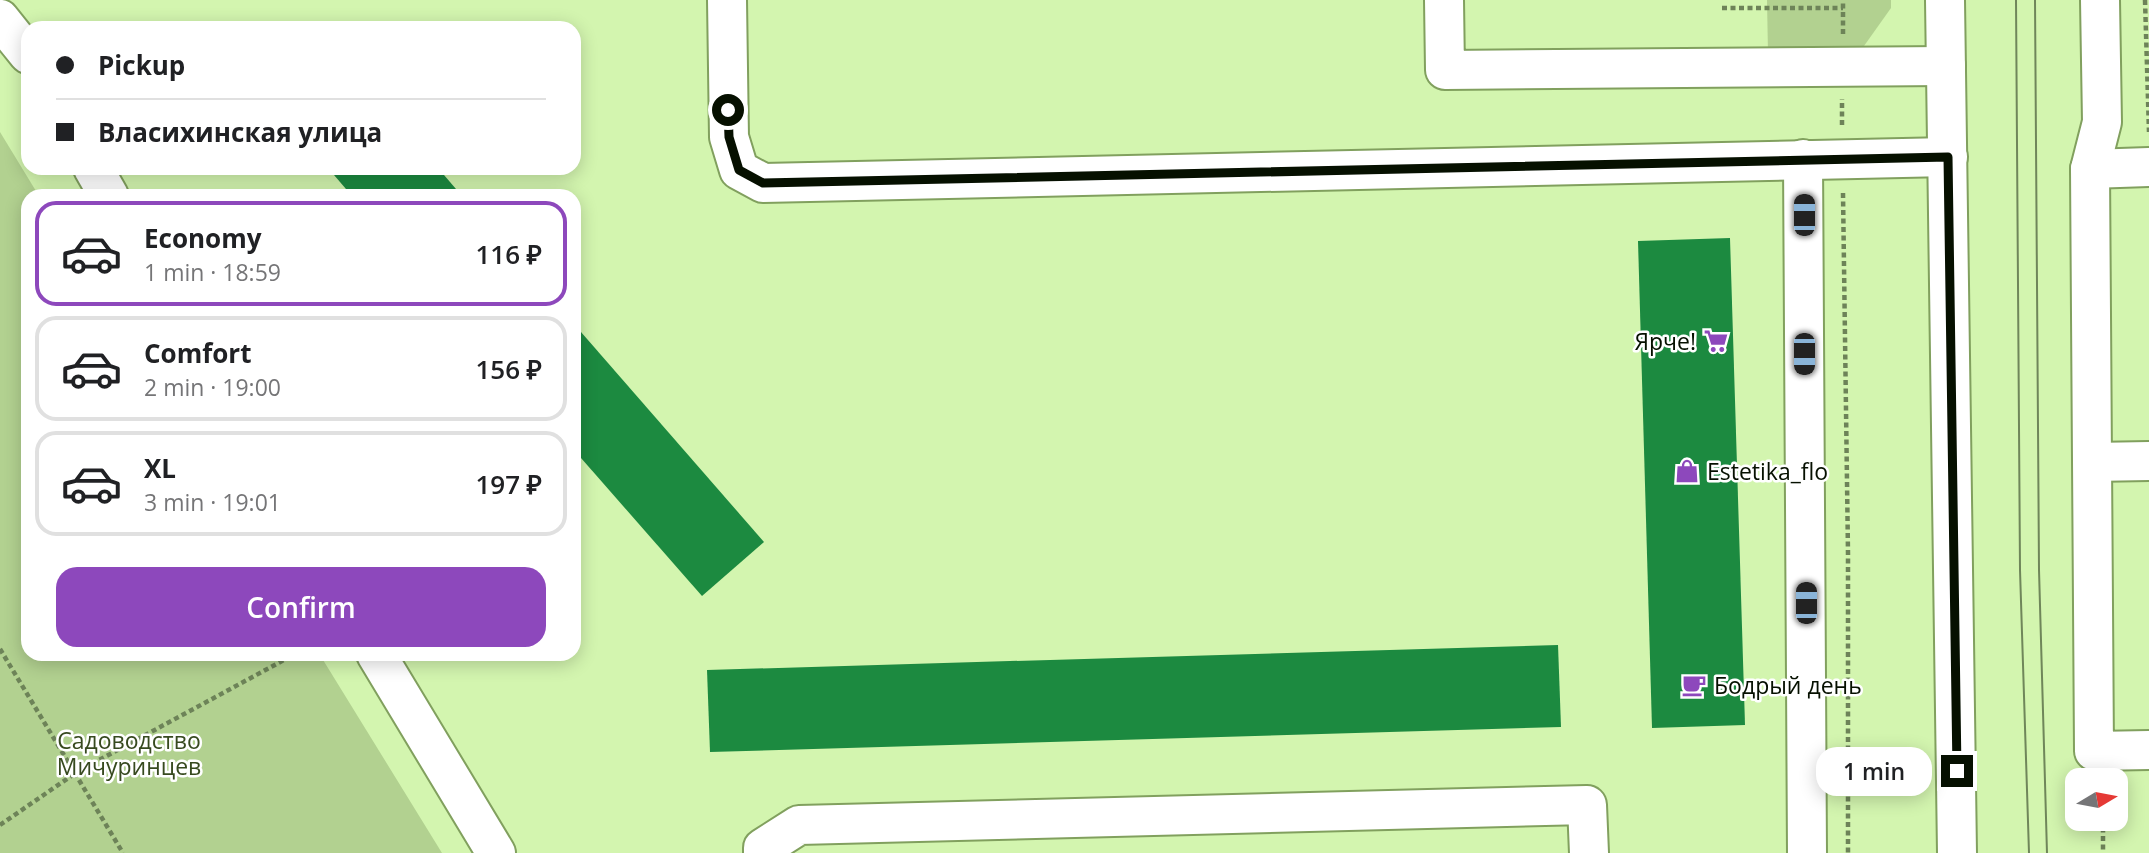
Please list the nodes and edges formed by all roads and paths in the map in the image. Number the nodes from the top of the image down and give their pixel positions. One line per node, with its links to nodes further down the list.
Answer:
1 (727, 0): 14 (main road)
2 (1444, 0): 11 (main road)
3 (1945, 0): 10 (main road)
4 (2100, 0): 17 (main road)
5 (2145, 0): 12 (path)
6 (1722, 8): 7 (path)
7 (1843, 8)
8 (0, 19): 9 (main road)
9 (21, 45)
10 (1946, 66): 11 (main road); 13 (main road)
11 (1842, 67): 15 (path)
12 (2149, 134)
13 (1948, 157): 15 (main road); 33 (main road)
14 (1803, 159): 15 (main road); 31 (main road)
15 (1842, 159): 32 (path)
16 (2149, 167): 17 (main road)
17 (2090, 169): 19 (main road)
18 (2149, 461): 19 (main road)
19 (2093, 462): 23 (main road)
20 (0, 649): 24 (path)
21 (282, 661): 24 (path)
22 (380, 661): 28 (main road)
23 (2149, 750)
24 (77, 772): 25 (path); 27 (path)
25 (0, 825)
26 (2103, 831): 34 (path)
27 (123, 853)
28 (496, 853)
29 (763, 853): 30 (main road)
30 (1589, 853)
31 (1807, 853)
32 (1848, 853)
33 (1957, 853)
34 (2103, 853)

